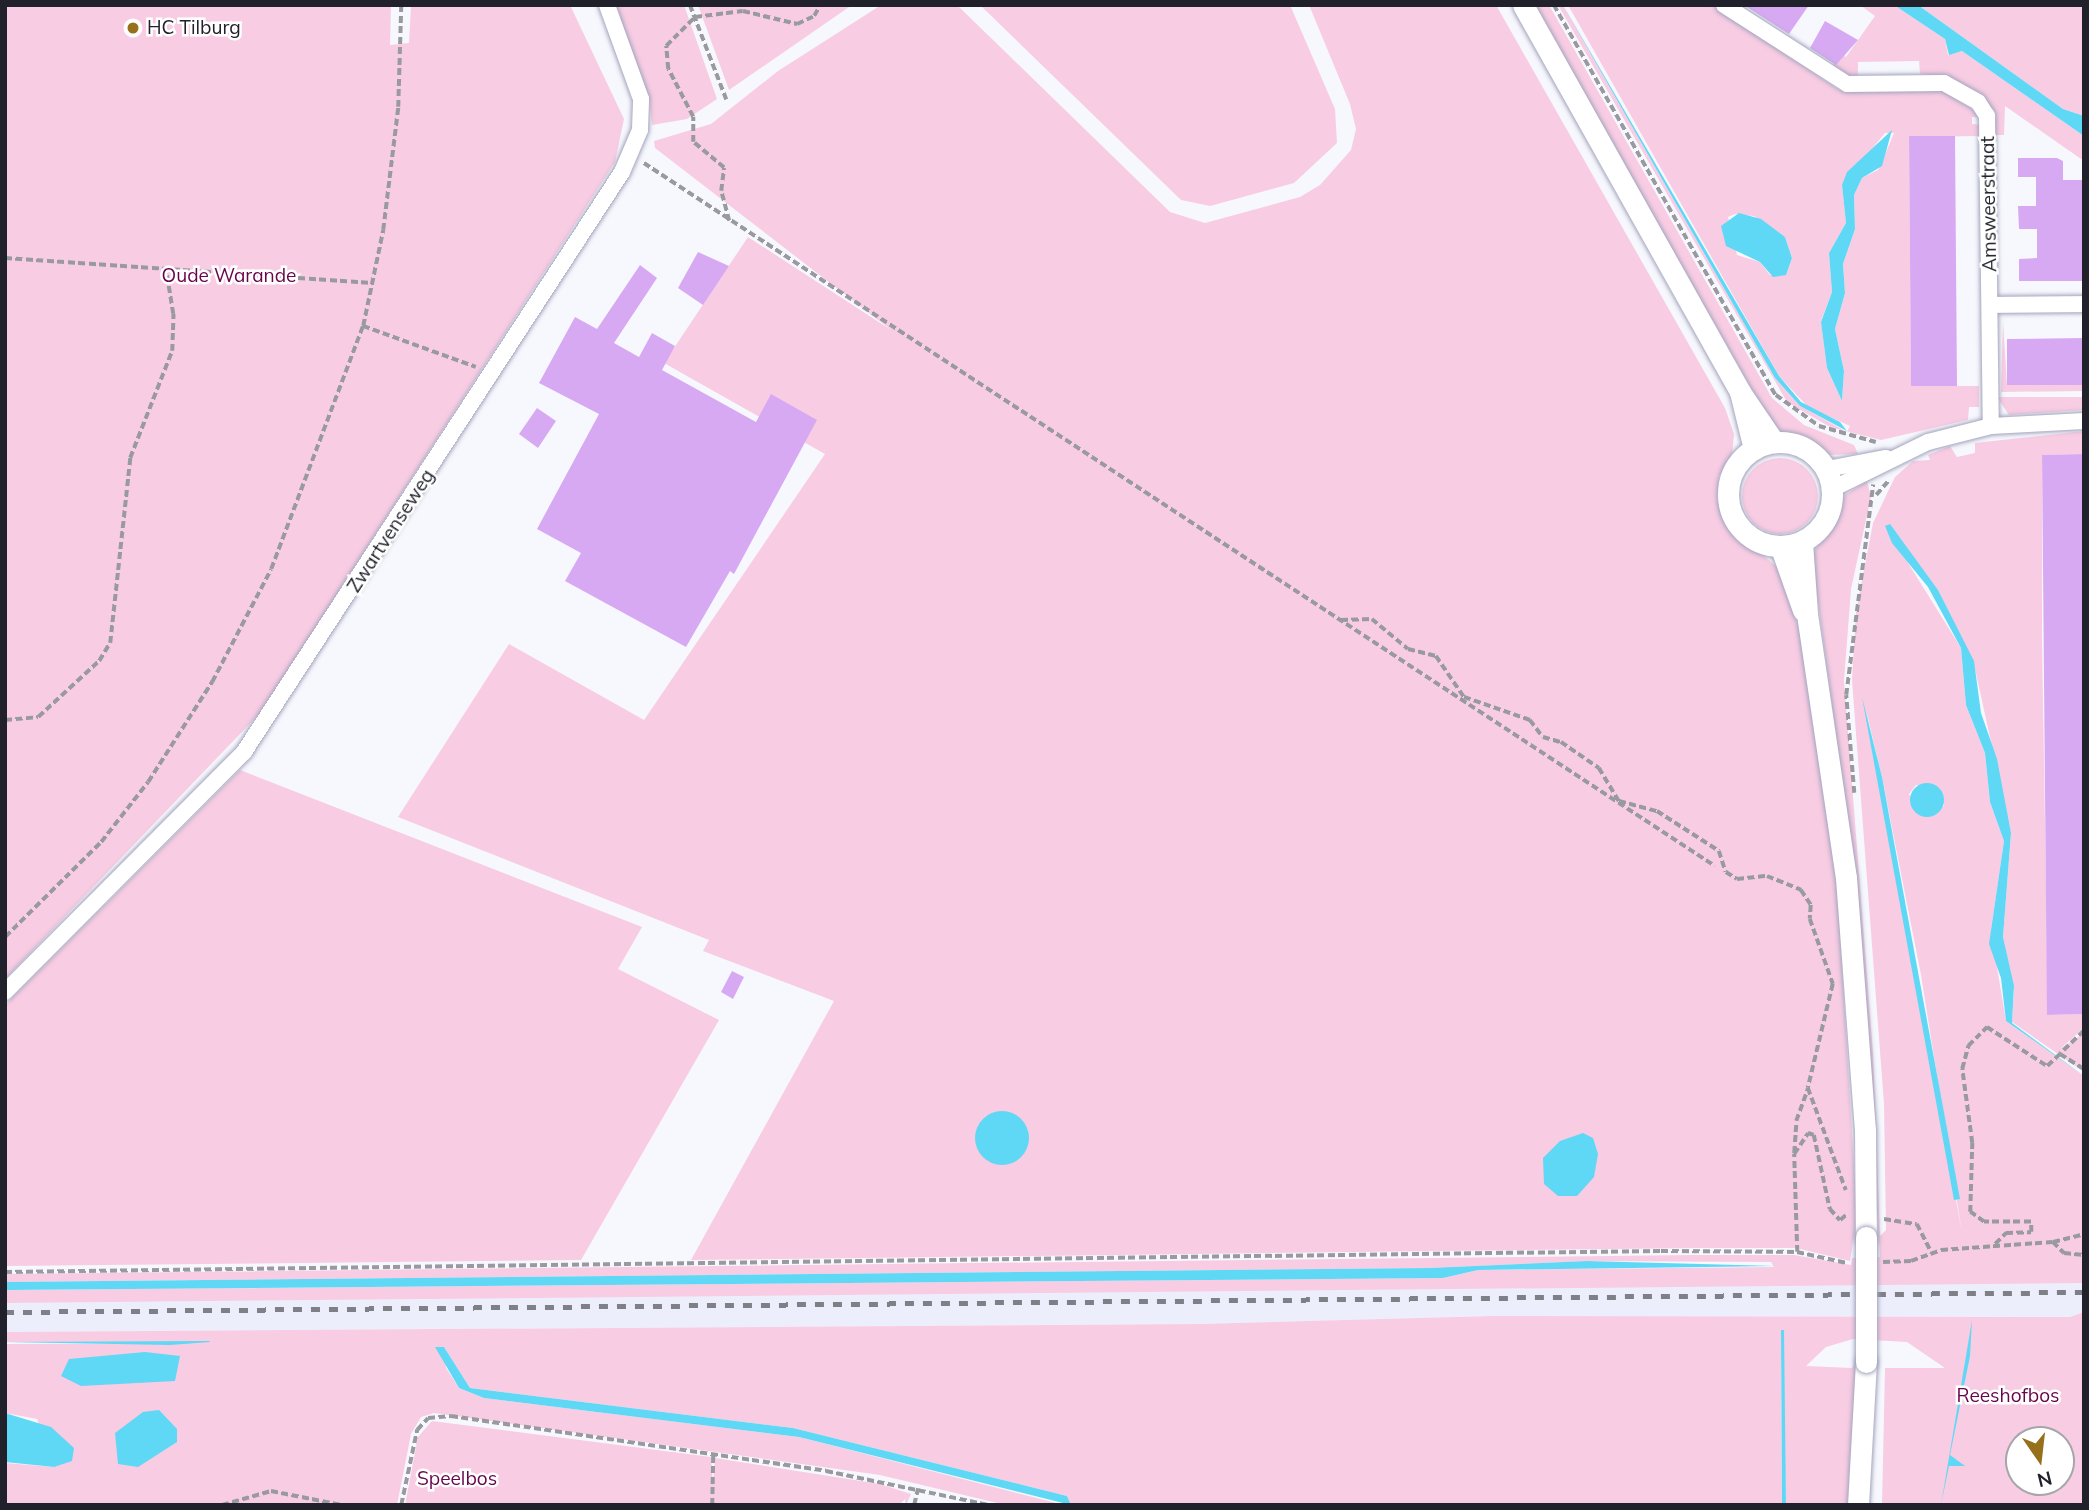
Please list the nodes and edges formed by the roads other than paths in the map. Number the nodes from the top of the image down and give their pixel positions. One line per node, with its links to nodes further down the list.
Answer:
1 (607, 5): 11 (street, Zwartvenseweg)
2 (1523, 5): 8 (main road)
3 (1724, 5): 5 (street, Amsweerstraat)
4 (2084, 304): 5 (street)
5 (1990, 305): 7 (street, Amsweerstraat)
6 (2084, 421): 7 (street)
7 (1991, 426): 9 (street)
8 (1764, 446): 9 (main road); 10 (main road)
9 (1829, 479): 10 (main road)
10 (1791, 545): 12 (main road, bridge)
11 (5, 992)
12 (1858, 1505)

